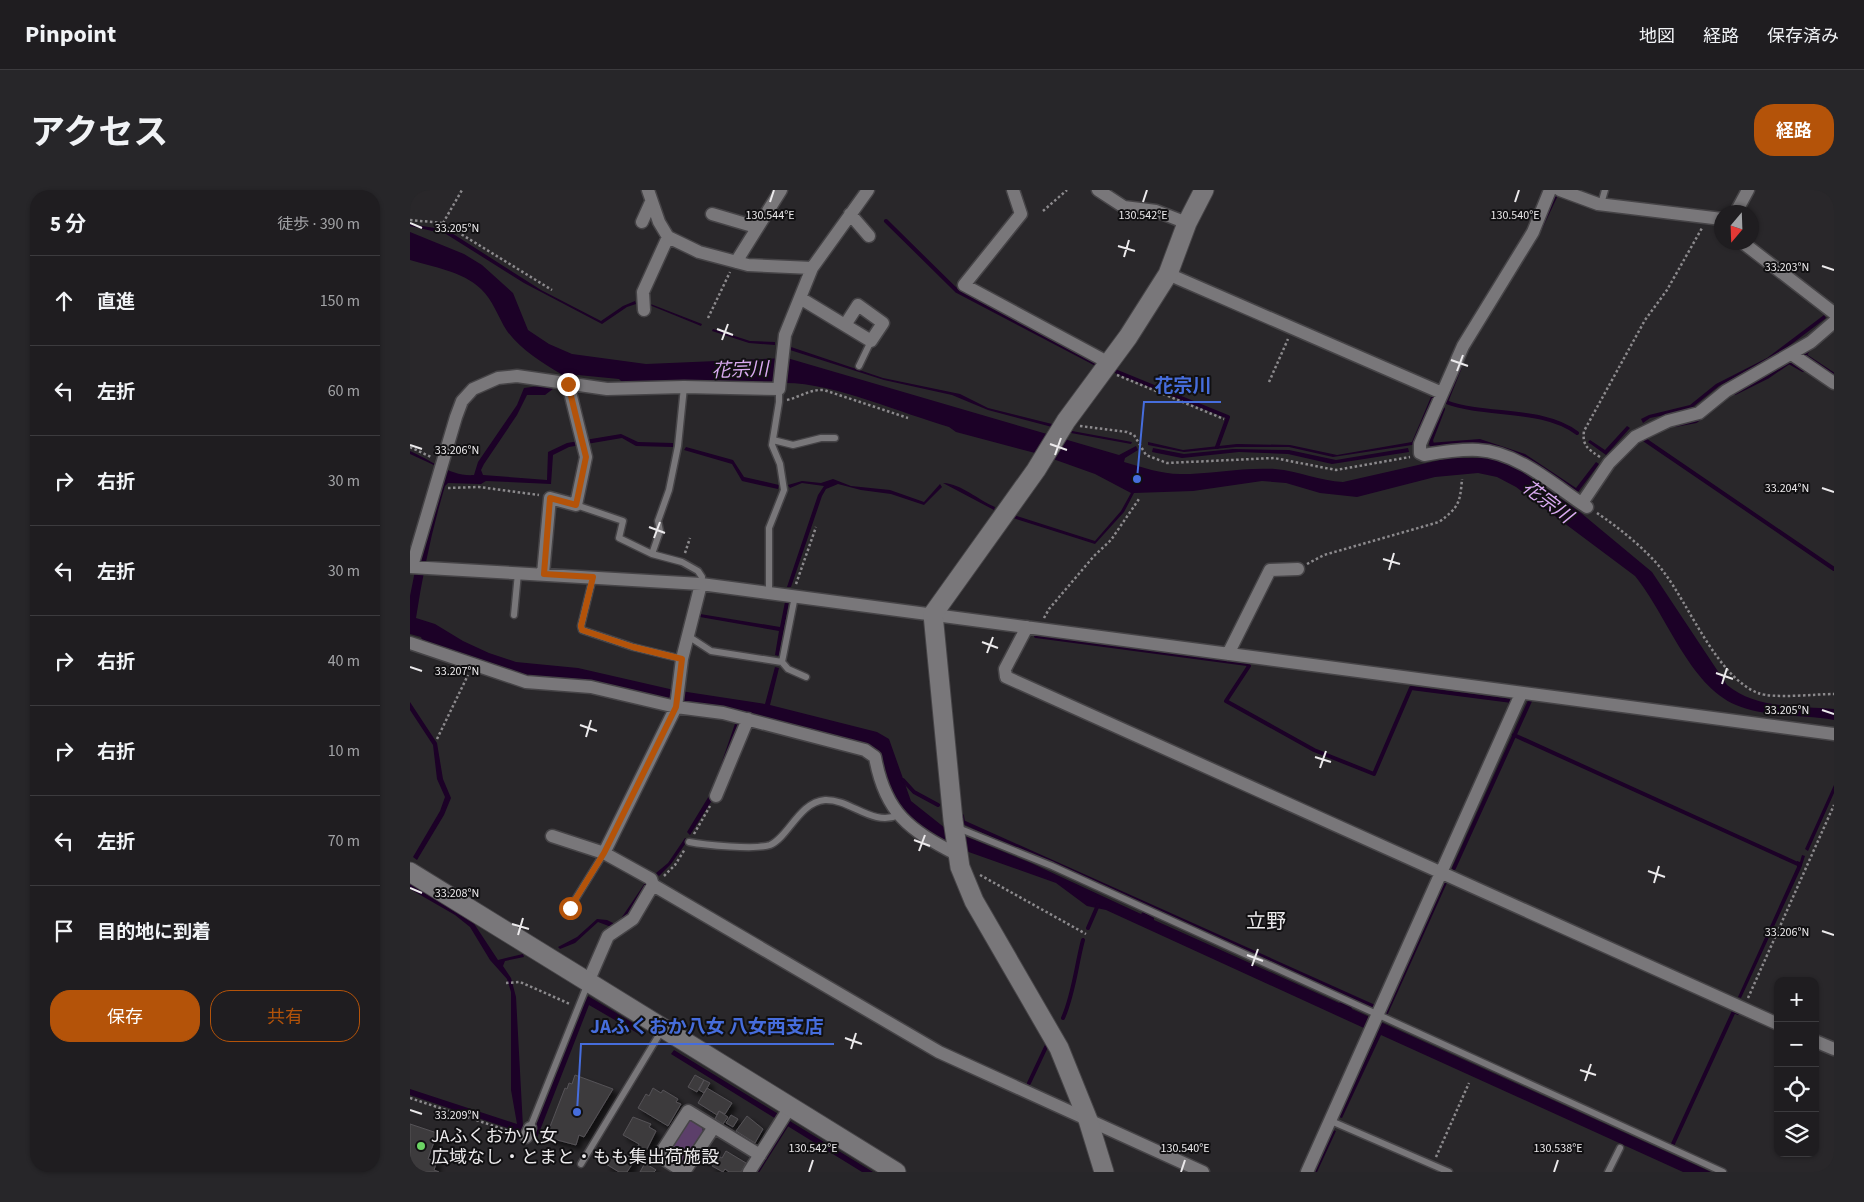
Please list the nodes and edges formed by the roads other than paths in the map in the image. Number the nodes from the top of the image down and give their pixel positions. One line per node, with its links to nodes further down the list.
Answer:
1 (868, 190): 14 (street)
2 (1014, 190): 33 (street)
3 (1098, 190): 17 (street)
4 (1204, 190): 17 (street)
5 (1550, 190): 38 (street)
6 (1560, 190): 11 (street)
7 (1605, 190): 11 (lane)
8 (1748, 190): 12 (street)
9 (776, 191): 18 (street)
10 (650, 196): 16 (street); 19 (street)
11 (1601, 204): 15 (street)
12 (1740, 205)
13 (712, 214): 18 (street)
14 (850, 214): 20 (street); 23 (street)
15 (1714, 218)
16 (642, 222)
17 (1187, 223): 24 (street)
18 (756, 226): 22 (street)
19 (668, 236): 22 (street); 26 (street)
20 (869, 236)
21 (1752, 250): 27 (street)
22 (736, 262): 23 (street)
23 (812, 268): 25 (street)
24 (1168, 274): 33 (street); 38 (street)
25 (800, 298): 29 (street); 37 (street)
26 (644, 310)
27 (1834, 313)
28 (1834, 322): 31 (street)
29 (845, 325): 30 (street); 30 (street)
30 (871, 341): 32 (lane)
31 (1793, 355): 34 (street); 38 (street)
32 (859, 366)
33 (1108, 367): 51 (street)
34 (1834, 383)
35 (568, 384): 36 (street); 41 (street); 43 (street)
36 (684, 387): 37 (street); 42 (lane)
37 (779, 389): 40 (lane)
38 (1442, 392)
39 (835, 438): 40 (lane)
40 (773, 440): 49 (lane)
41 (576, 505): 42 (lane); 46 (street)
42 (652, 554): 48 (lane)
43 (411, 566): 45 (street)
44 (1298, 569): 56 (street)
45 (518, 573): 46 (street); 52 (lane)
46 (544, 574): 47 (street)
47 (593, 577): 48 (street); 57 (lane)
48 (701, 584): 49 (street); 54 (street)
49 (769, 592): 50 (street)
50 (795, 596): 51 (street); 58 (lane)
51 (933, 614): 53 (street); 66 (street)
52 (514, 615)
53 (1027, 627): 56 (street); 72 (street)
54 (688, 636): 57 (street); 58 (lane)
55 (410, 643): 61 (street)
56 (1228, 654): 60 (street)
57 (682, 659): 61 (street)
58 (782, 662): 59 (lane)
59 (806, 677)
60 (1521, 694): 63 (street); 72 (street)
61 (676, 707): 62 (street); 69 (street)
62 (748, 719): 64 (street); 65 (street)
63 (1834, 734)
64 (716, 796)
65 (899, 815): 68 (lane); 70 (street)
66 (954, 827): 70 (street); 76 (lane)
67 (552, 836): 69 (street)
68 (689, 842)
69 (604, 853): 73 (street); 74 (lane)
70 (959, 861): 82 (street)
71 (410, 872): 75 (street)
72 (1442, 872): 76 (street); 77 (street)
73 (653, 885): 75 (street); 82 (street)
74 (570, 908)
75 (588, 982): 78 (street); 85 (lane)
76 (1378, 1016): 83 (street); 97 (lane)
77 (1774, 1022)
78 (663, 1028): 81 (street); 88 (lane)
79 (1819, 1043): 80 (street)
80 (1834, 1049)
81 (790, 1108): 87 (street); 91 (street)
82 (1088, 1120): 92 (street); 93 (street)
83 (1331, 1121): 94 (street); 95 (lane)
84 (714, 1126): 87 (street); 89 (street); 89 (street)
85 (528, 1133)
86 (1620, 1148): 96 (lane)
87 (760, 1155): 90 (street)
88 (581, 1164)
89 (684, 1172)
90 (749, 1172)
91 (896, 1172)
92 (1104, 1172)
93 (1203, 1172)
94 (1307, 1172)
95 (1449, 1172)
96 (1608, 1172)
97 (1723, 1172)

